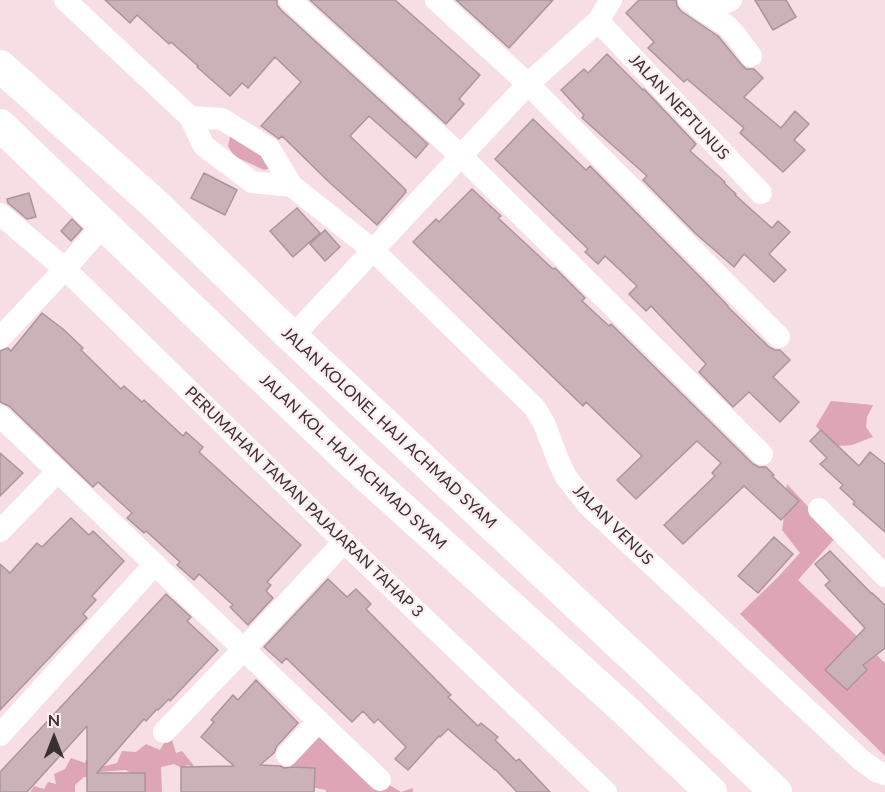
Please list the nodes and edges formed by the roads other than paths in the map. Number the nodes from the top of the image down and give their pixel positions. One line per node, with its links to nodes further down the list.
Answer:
1 (65, 0): 11 (street)
2 (290, 0): 13 (street)
3 (436, 0): 10 (street)
4 (731, 0): 6 (street)
5 (610, 1): 7 (street)
6 (697, 6): 8 (street)
7 (598, 21): 10 (street); 15 (street, JALAN NEPTUNUS)
8 (751, 56)
9 (0, 66): 20 (main road, JALAN KOLONEL HAJI ACHMAD SYAM)
10 (528, 84): 13 (street); 21 (street)
11 (190, 117): 14 (street); 14 (street)
12 (0, 125): 17 (main road, JALAN KOL. HAJI ACHMAD SYAM)
13 (461, 156): 18 (street); 24 (street)
14 (292, 186): 18 (street, JALAN VENUS)
15 (761, 193)
16 (0, 214): 19 (street, PERUMAHAN TAMAN PAJAJARAN TAHAP 3)
17 (103, 225): 19 (street); 33 (main road, JALAN KOL. HAJI ACHMAD SYAM)
18 (373, 250): 20 (street); 38 (street, JALAN VENUS)
19 (65, 269): 22 (street); 28 (street, PERUMAHAN TAMAN PAJAJARAN TAHAP 3)
20 (292, 337): 32 (main road, JALAN KOLONEL HAJI ACHMAD SYAM)
21 (779, 337)
22 (0, 338)
23 (0, 416): 25 (street)
24 (762, 454)
25 (58, 471): 27 (street); 29 (street)
26 (819, 509): 30 (street)
27 (0, 531)
28 (344, 542): 31 (street); 40 (street, PERUMAHAN TAMAN PAJAJARAN TAHAP 3)
29 (154, 564): 31 (street); 36 (street)
30 (885, 576)
31 (244, 649): 34 (street); 35 (street)
32 (660, 682): 33 (main road); 42 (main road, JALAN KOLONEL HAJI ACHMAD SYAM)
33 (624, 709): 41 (main road, JALAN KOL. HAJI ACHMAD SYAM)
34 (319, 721): 37 (street); 39 (street)
35 (164, 732)
36 (0, 735)
37 (287, 755)
38 (885, 774)
39 (380, 780)
40 (606, 792)
41 (711, 792)
42 (776, 792)

